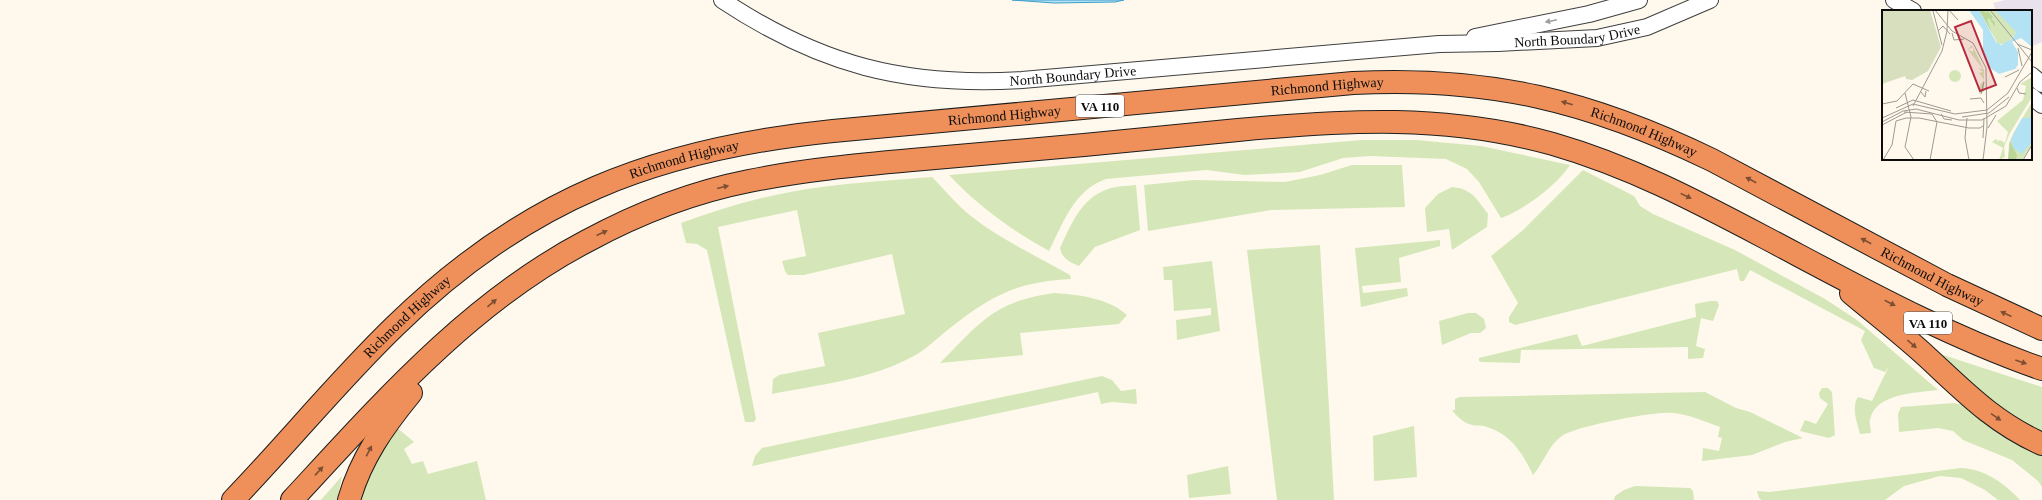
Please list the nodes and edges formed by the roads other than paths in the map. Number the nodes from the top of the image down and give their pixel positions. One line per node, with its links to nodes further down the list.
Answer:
1 (722, 0): 6 (street, North Boundary Drive)
2 (1639, 0): 6 (street, North Boundary Drive, one-way to 6)
3 (1710, 0): 6 (street, North Boundary Drive)
4 (1894, 0): 5 (street)
5 (1911, 10)
6 (1439, 44)
7 (2032, 76): 8 (street)
8 (2042, 84)
9 (2032, 97): 10 (street)
10 (2042, 105)
11 (1818, 265): 12 (highway, VA 110, one-way to 11); 14 (highway, VA 110, one-way to 14); 15 (highway, one-way to 15)
12 (476, 316): 17 (highway, VA 110, one-way to 12); 18 (highway, one-way to 12)
13 (2042, 329): 16 (highway, Richmond Highway / VA 110, one-way to 16)
14 (2042, 369)
15 (2042, 444)
16 (233, 500)
17 (292, 500)
18 (349, 500)

